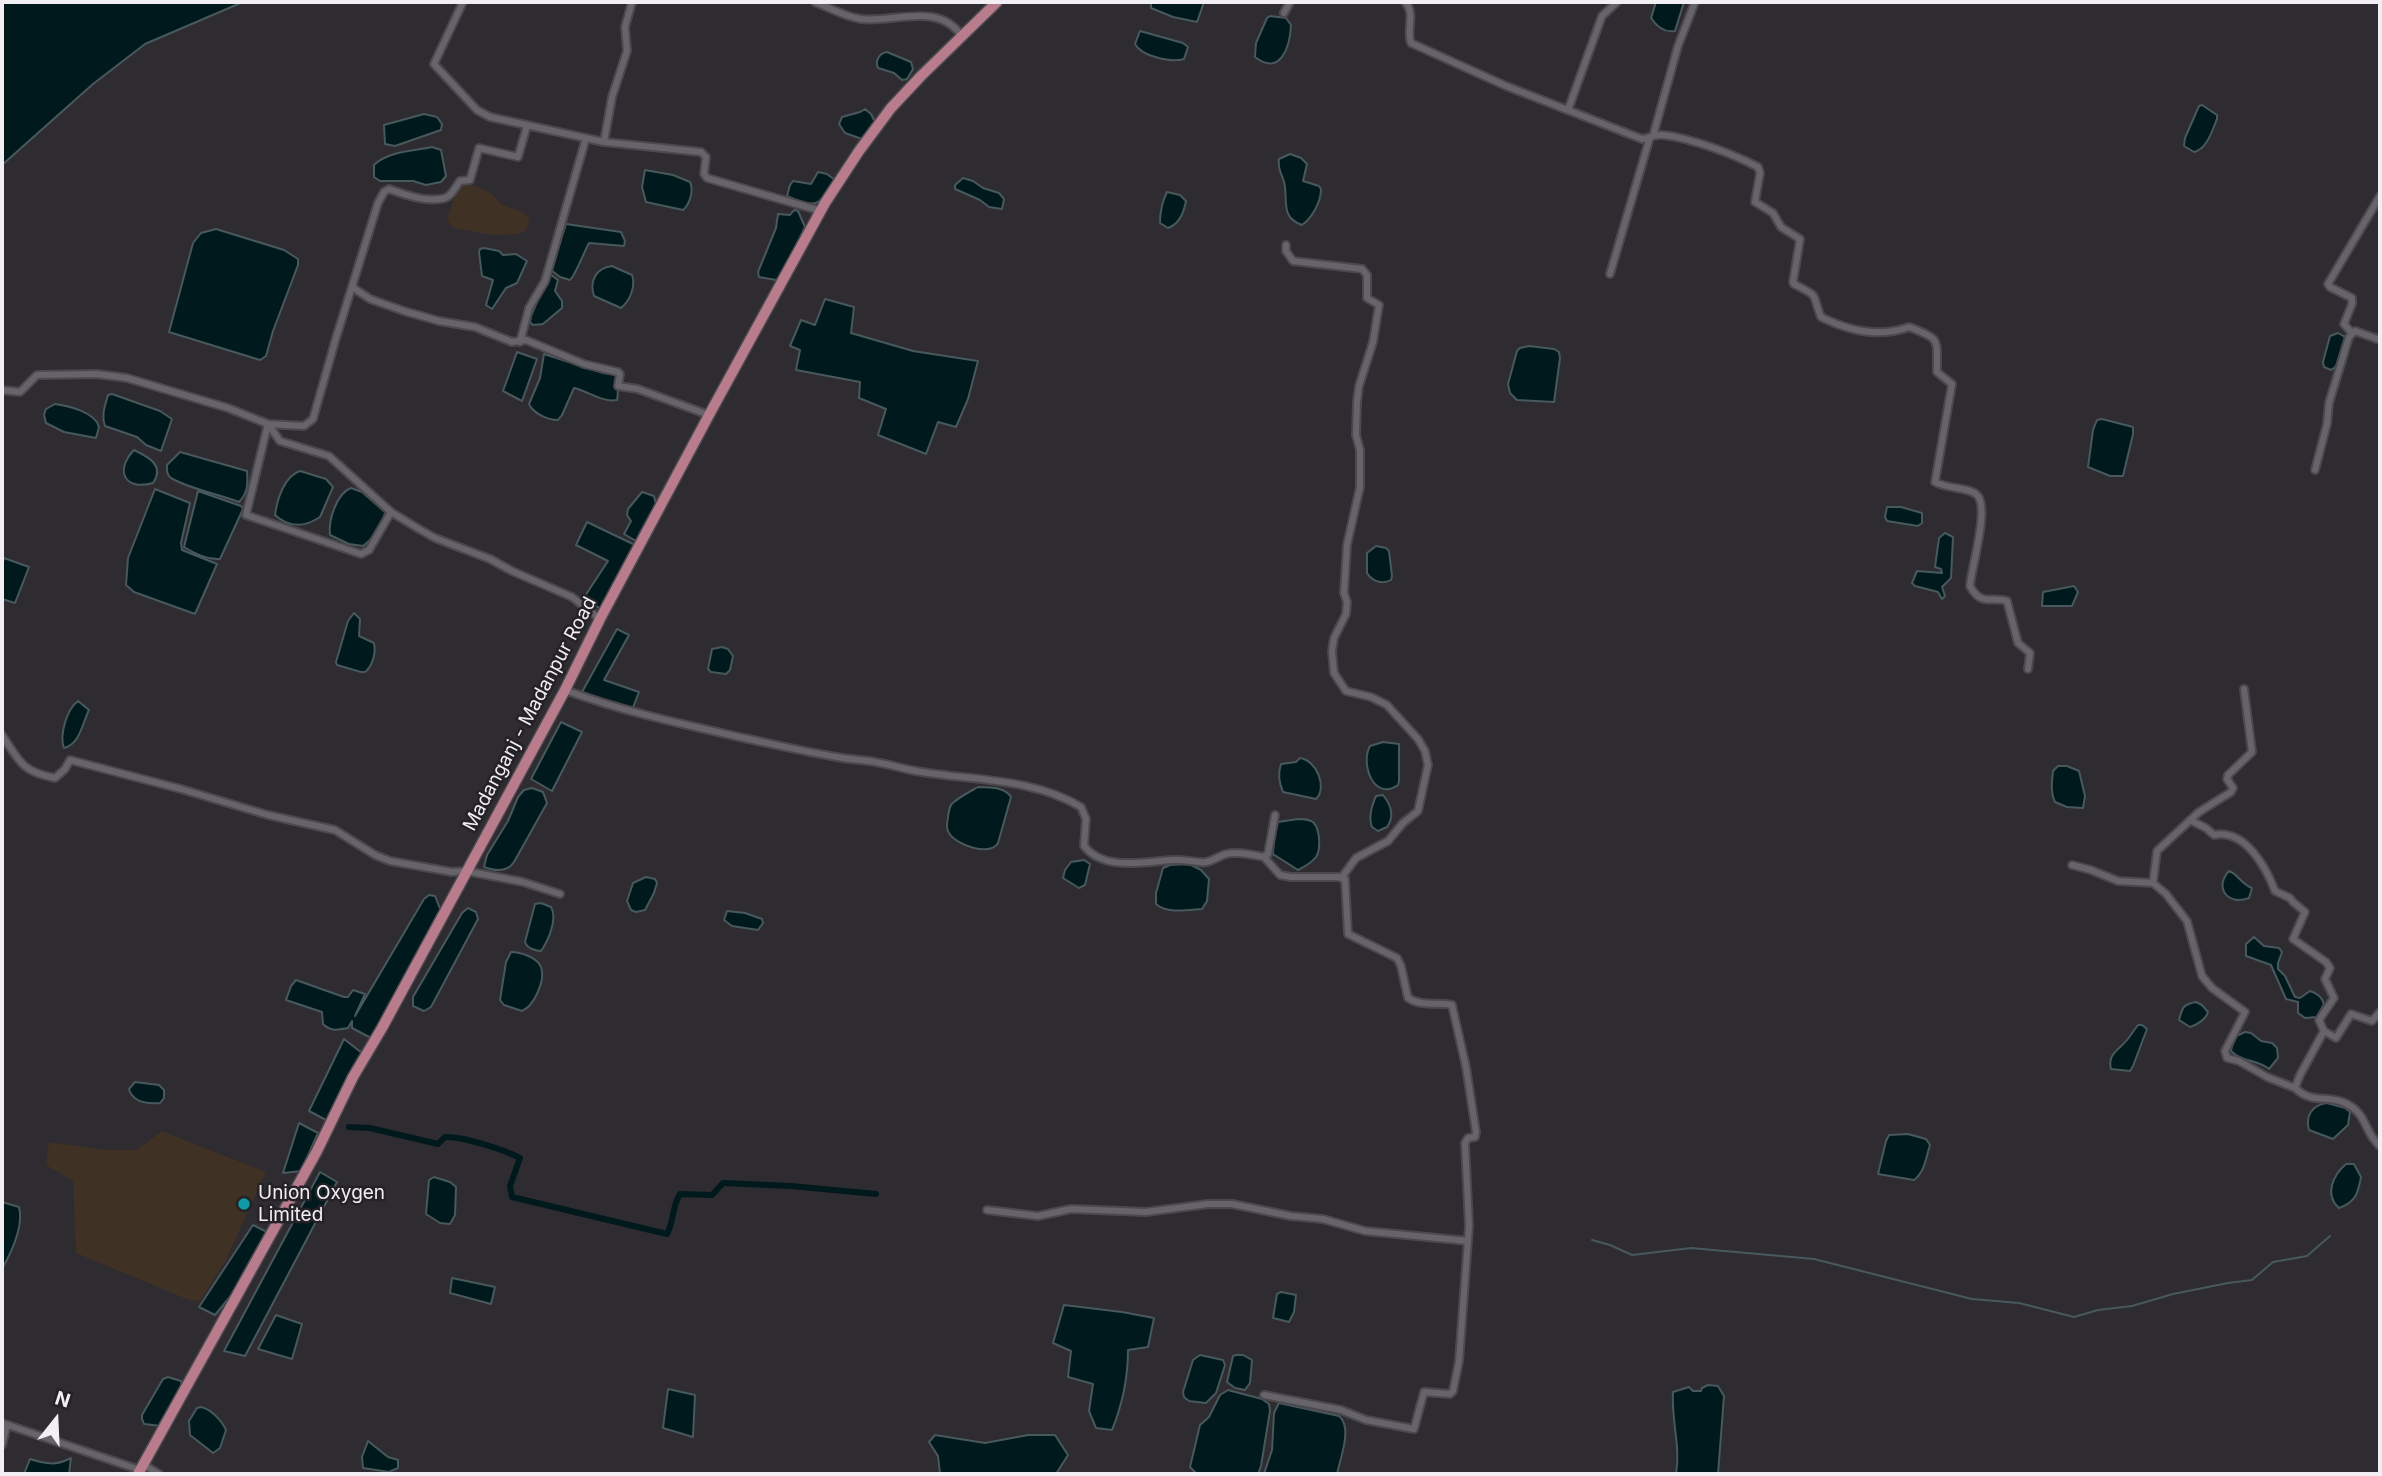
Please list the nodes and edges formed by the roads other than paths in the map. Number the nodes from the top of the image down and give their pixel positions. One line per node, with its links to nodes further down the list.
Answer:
1 (463, 2): 12 (street)
2 (632, 2): 15 (street)
3 (815, 2): 10 (street)
4 (997, 2): 10 (main road, Madanganj - Madanpur Road)
5 (1290, 2): 9 (street)
6 (1405, 2): 11 (street)
7 (1617, 2): 11 (street)
8 (1695, 2): 13 (street)
9 (1284, 13)
10 (962, 37): 17 (main road, Madanganj - Madanpur Road)
11 (1568, 110): 13 (street)
12 (527, 126): 14 (street); 20 (street)
13 (1652, 136): 19 (street); 30 (street)
14 (586, 138): 15 (street); 23 (street)
15 (604, 142): 17 (street)
16 (2380, 196): 21 (street)
17 (821, 211): 25 (main road, Madanganj - Madanpur Road)
18 (1286, 245): 39 (street)
19 (1610, 274)
20 (352, 287): 23 (street); 26 (street)
21 (2353, 333): 22 (street); 27 (street)
22 (2380, 340)
23 (520, 342): 25 (street)
24 (2, 390): 26 (street)
25 (709, 415): 29 (main road, Madanganj - Madanpur Road)
26 (268, 424): 28 (street); 28 (street)
27 (2315, 470)
28 (391, 512): 29 (street)
29 (600, 619): 32 (main road, Madanganj - Madanpur Road)
30 (2028, 669)
31 (2244, 689): 35 (street)
32 (565, 690): 36 (street); 38 (main road, Madanganj - Madanpur Road)
33 (2, 735): 38 (street)
34 (1275, 815): 36 (street)
35 (2190, 820): 40 (street); 43 (street)
36 (1264, 857): 39 (street)
37 (2072, 865): 40 (street)
38 (466, 871): 41 (street); 51 (main road, Madanganj - Madanpur Road)
39 (1342, 877): 47 (street)
40 (2153, 883): 44 (street)
41 (560, 894)
42 (2380, 1012): 43 (street)
43 (2324, 1031): 44 (street)
44 (2295, 1088): 45 (street)
45 (2380, 1146)
46 (987, 1210): 47 (street)
47 (1468, 1241): 48 (street)
48 (1264, 1395)
49 (5, 1424): 50 (street); 51 (street)
50 (2, 1444)
51 (141, 1469): 52 (street)
52 (159, 1474)

